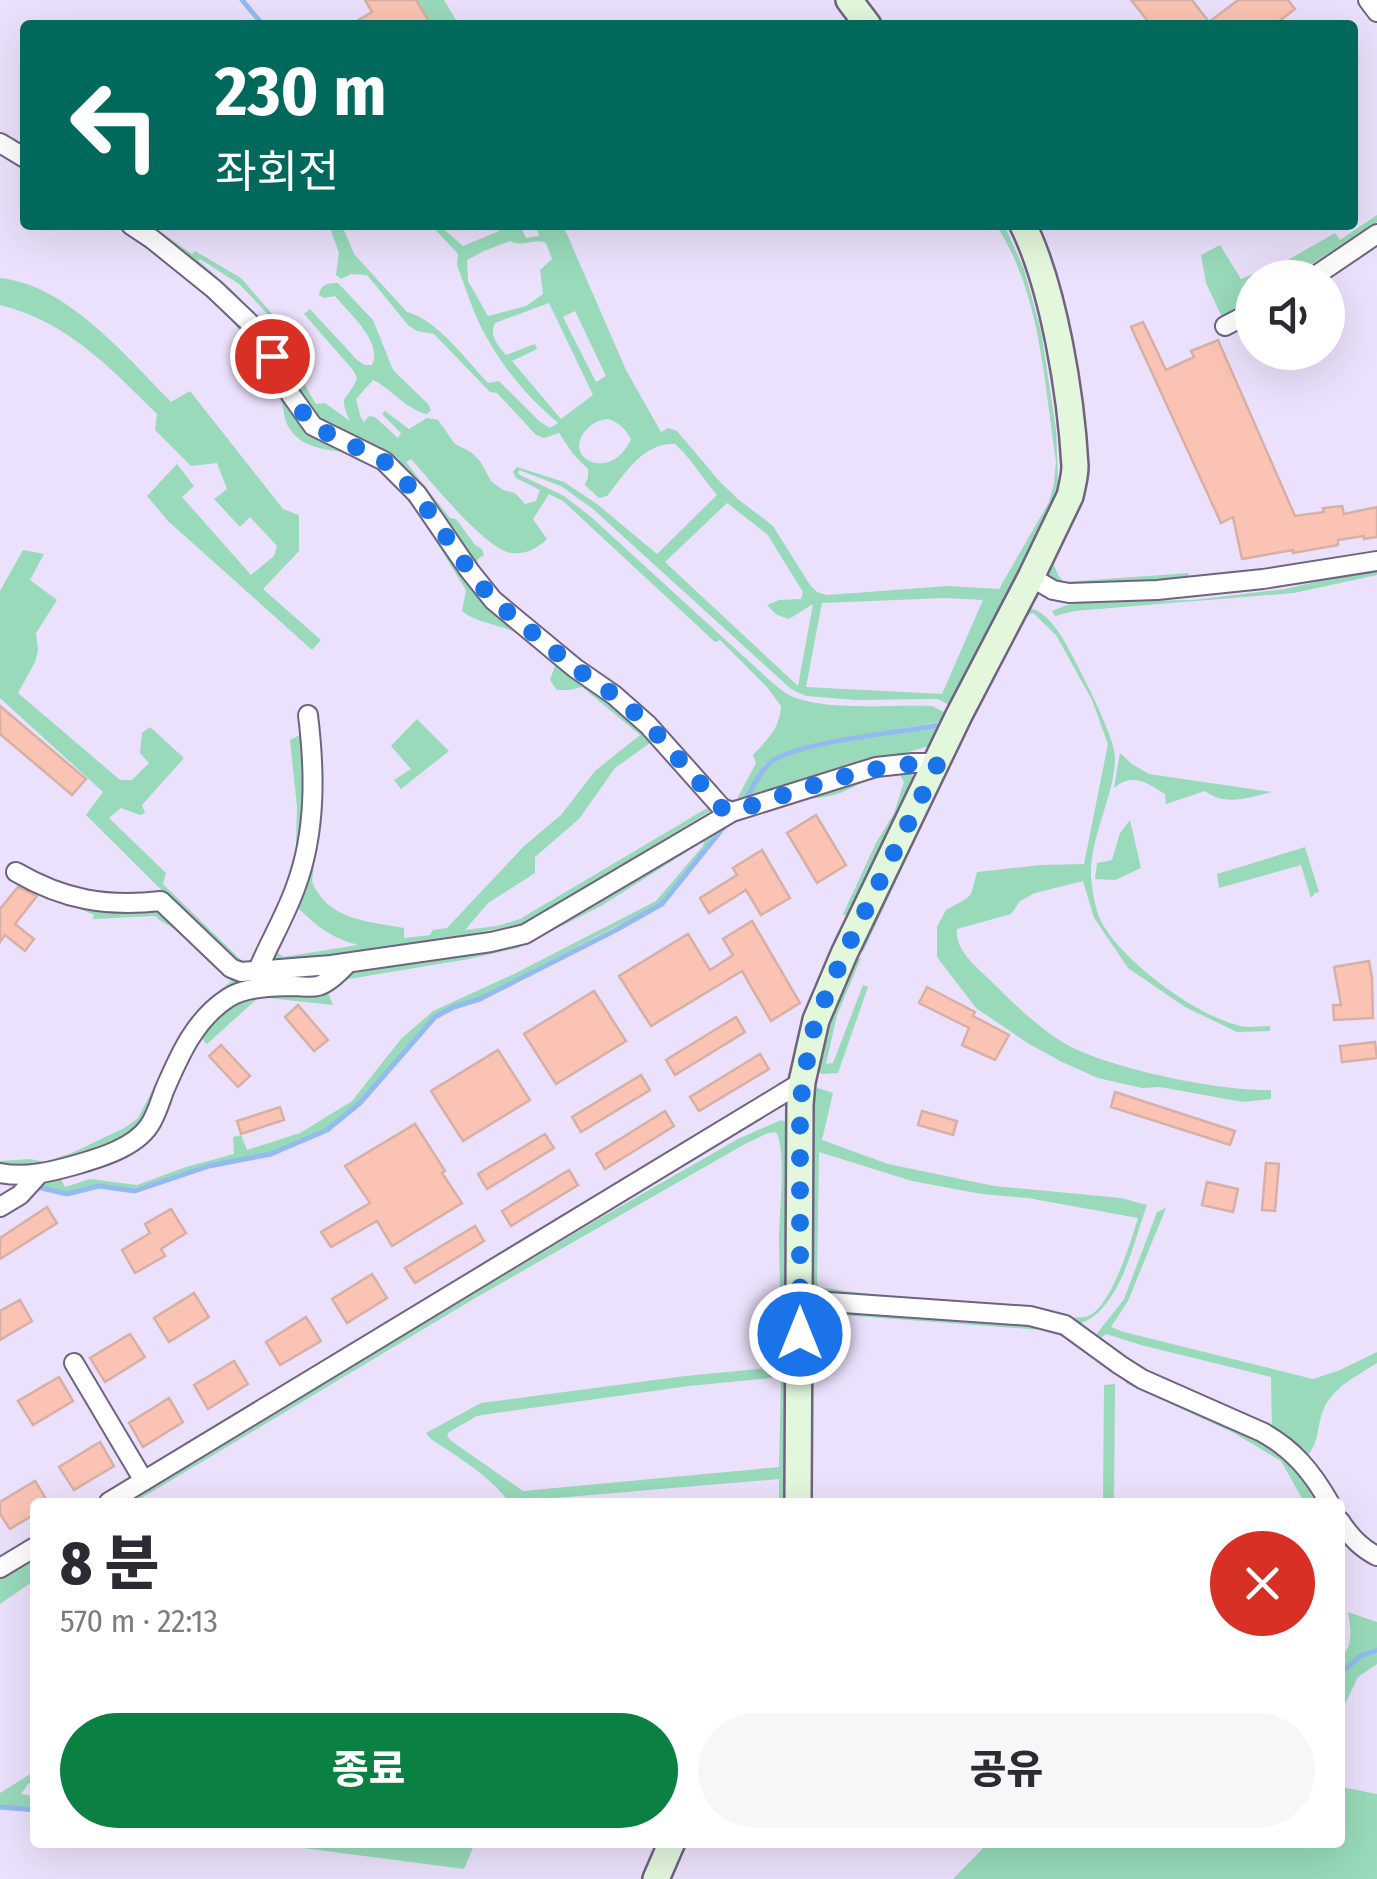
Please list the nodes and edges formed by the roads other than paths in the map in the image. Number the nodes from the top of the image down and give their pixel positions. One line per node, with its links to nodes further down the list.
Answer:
1 (849, 0): 4 (street)
2 (1368, 0): 3 (street)
3 (1377, 12)
4 (864, 20)
5 (138, 230): 15 (street)
6 (1025, 230): 12 (street)
7 (1377, 234): 8 (street)
8 (1339, 260)
9 (1235, 321): 10 (street)
10 (1226, 326)
11 (1377, 560): 12 (street)
12 (1031, 577): 14 (street)
13 (308, 715): 18 (street)
14 (938, 763): 15 (street); 19 (street)
15 (732, 812): 17 (street)
16 (16, 872): 18 (street)
17 (348, 963): 18 (street); 20 (street)
18 (258, 972)
19 (802, 1082): 23 (street); 25 (street)
20 (40, 1173): 21 (street); 22 (street)
21 (0, 1174)
22 (0, 1208)
23 (800, 1300): 27 (street); 28 (street)
24 (74, 1363): 25 (street)
25 (144, 1481): 26 (street)
26 (115, 1498)
27 (798, 1498)
28 (1327, 1498)
29 (1345, 1527): 31 (street)
30 (30, 1550): 32 (street)
31 (1377, 1556)
32 (0, 1568)
33 (669, 1848): 34 (street)
34 (656, 1879)

